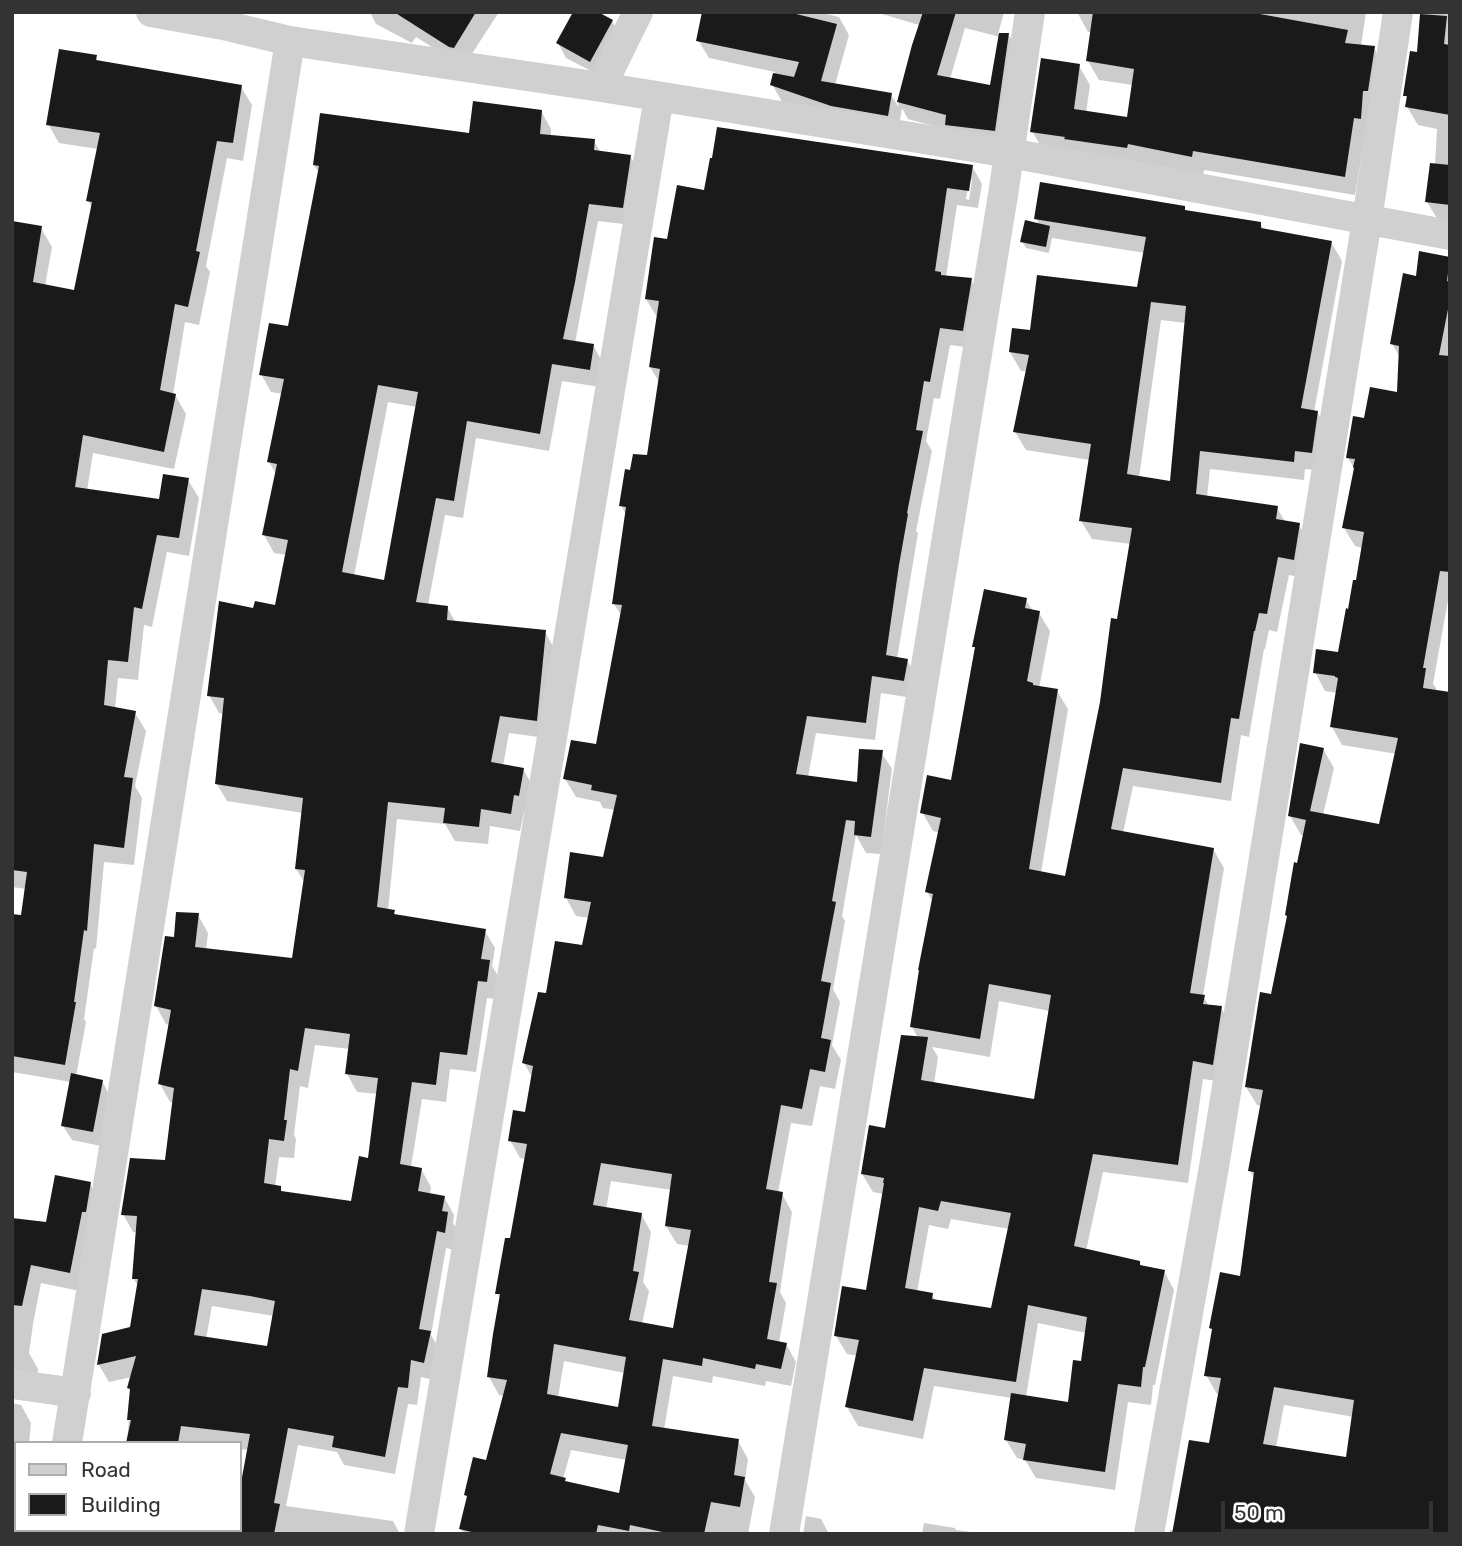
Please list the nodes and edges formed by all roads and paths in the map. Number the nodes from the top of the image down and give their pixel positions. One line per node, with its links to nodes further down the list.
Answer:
1 (151, 12): 5 (street)
2 (638, 12): 7 (street)
3 (1030, 12): 9 (street)
4 (1398, 12): 10 (street)
5 (226, 19): 6 (street)
6 (290, 41): 7 (street); 13 (street)
7 (601, 87): 8 (street)
8 (659, 97): 9 (street); 15 (street)
9 (1010, 152): 10 (street); 16 (street)
10 (1367, 220): 11 (street); 17 (street)
11 (1450, 235)
12 (12, 1384): 13 (street)
13 (76, 1393): 14 (street)
14 (67, 1441)
15 (419, 1534)
16 (784, 1534)
17 (1149, 1534)

